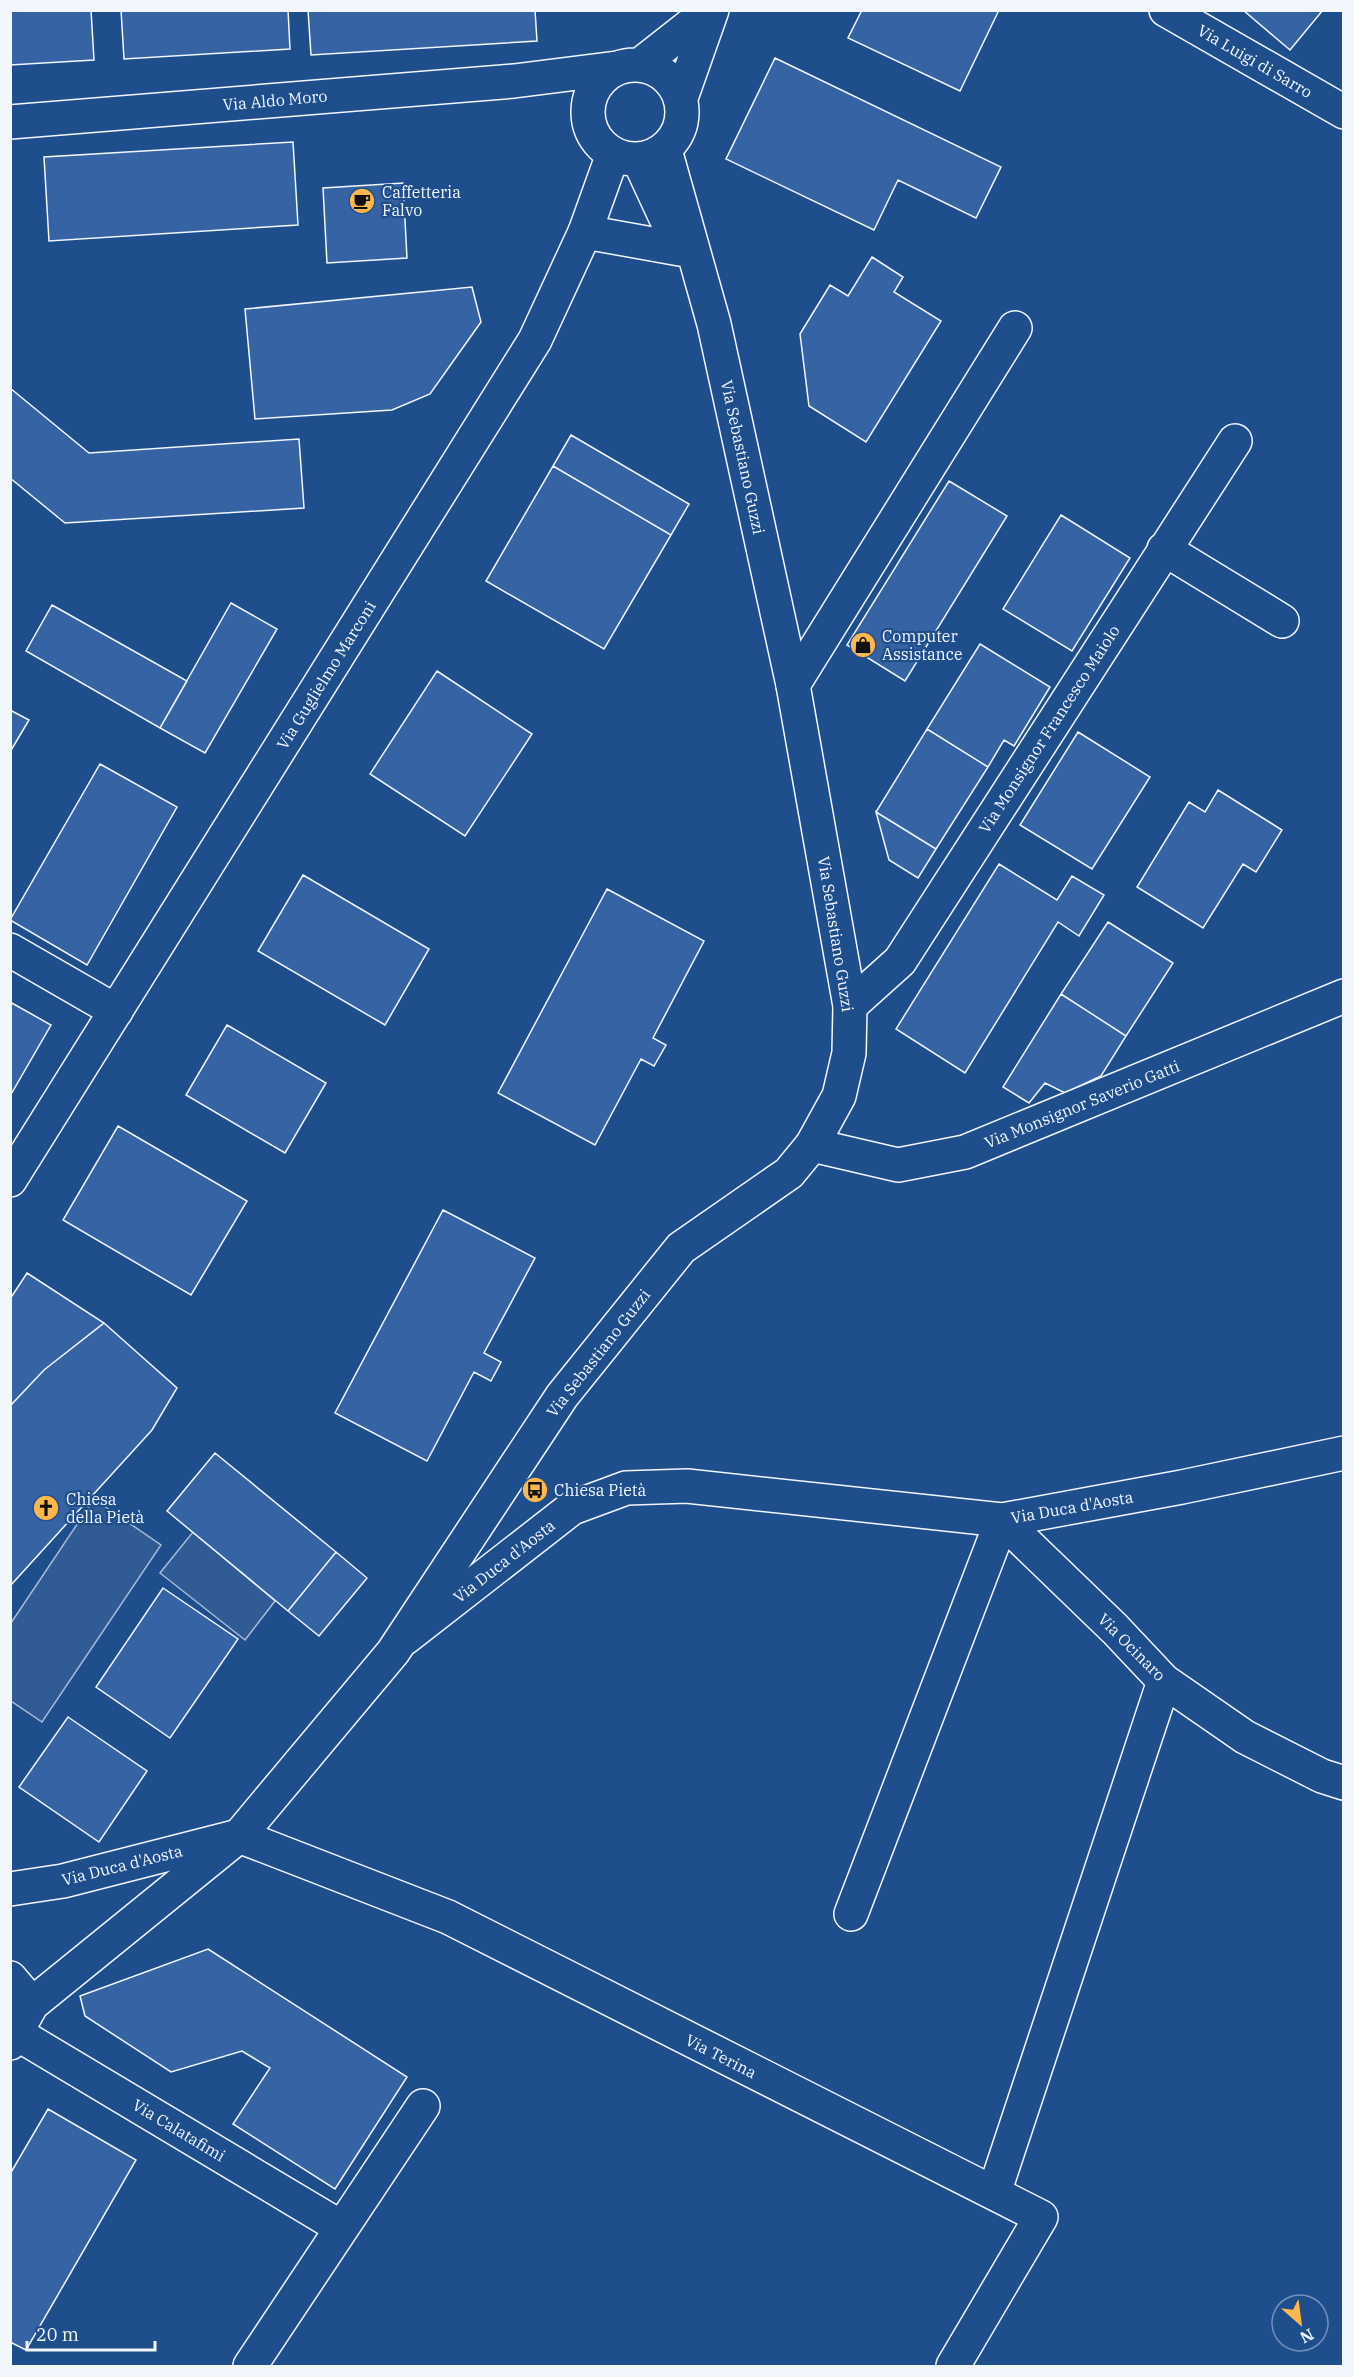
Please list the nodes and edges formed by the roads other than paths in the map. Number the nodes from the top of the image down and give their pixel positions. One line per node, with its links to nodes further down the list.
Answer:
1 (711, 10): 3 (street); 5 (street)
2 (1178, 13): 7 (street, Via Luigi di Sarro)
3 (628, 67): 4 (street, Via Aldo Moro); 5 (street); 6 (street)
4 (539, 78): 6 (street); 8 (street, Via Aldo Moro)
5 (681, 98): 9 (street)
6 (587, 111): 9 (street)
7 (1344, 112)
8 (10, 122)
9 (639, 155): 10 (street, Via Guglielmo Marconi); 11 (street, Via Sebastiano Guzzi); 12 (street, Via Sebastiano Guzzi)
10 (585, 232): 11 (street); 21 (street, Via Guglielmo Marconi)
11 (680, 249): 12 (street, Via Sebastiano Guzzi)
12 (714, 324): 17 (street, Via Sebastiano Guzzi)
13 (1015, 328): 17 (street)
14 (1235, 441): 15 (street, Via Monsignor Francesco Maiolo)
15 (1164, 549): 16 (street); 20 (street, Via Monsignor Francesco Maiolo)
16 (1282, 621)
17 (793, 685): 20 (street, Via Sebastiano Guzzi)
18 (10, 950): 21 (street)
19 (1344, 996): 22 (street, Via Monsignor Saverio Gatti)
20 (850, 1006): 22 (street, Via Sebastiano Guzzi)
21 (117, 1011): 23 (street, Via Guglielmo Marconi)
22 (812, 1145): 26 (street, Via Sebastiano Guzzi)
23 (10, 1180)
24 (1344, 1453): 25 (street, Via Duca d'Aosta)
25 (1002, 1520): 26 (street, Via Duca d'Aosta); 27 (street, Via Ocinaro); 31 (street)
26 (399, 1643): 29 (street, Via Duca d'Aosta)
27 (1164, 1681): 28 (street, Via Ocinaro); 36 (street)
28 (1344, 1783)
29 (239, 1836): 30 (street, Via Duca d'Aosta); 33 (street); 36 (street, Via Terina)
30 (10, 1889)
31 (851, 1914)
32 (10, 1978): 33 (street)
33 (32, 2004): 34 (street)
34 (13, 2038): 37 (street, Via Calatafimi)
35 (423, 2106): 37 (street)
36 (994, 2193): 39 (street, Via Terina)
37 (342, 2228): 38 (street)
38 (250, 2367)
39 (953, 2367)

